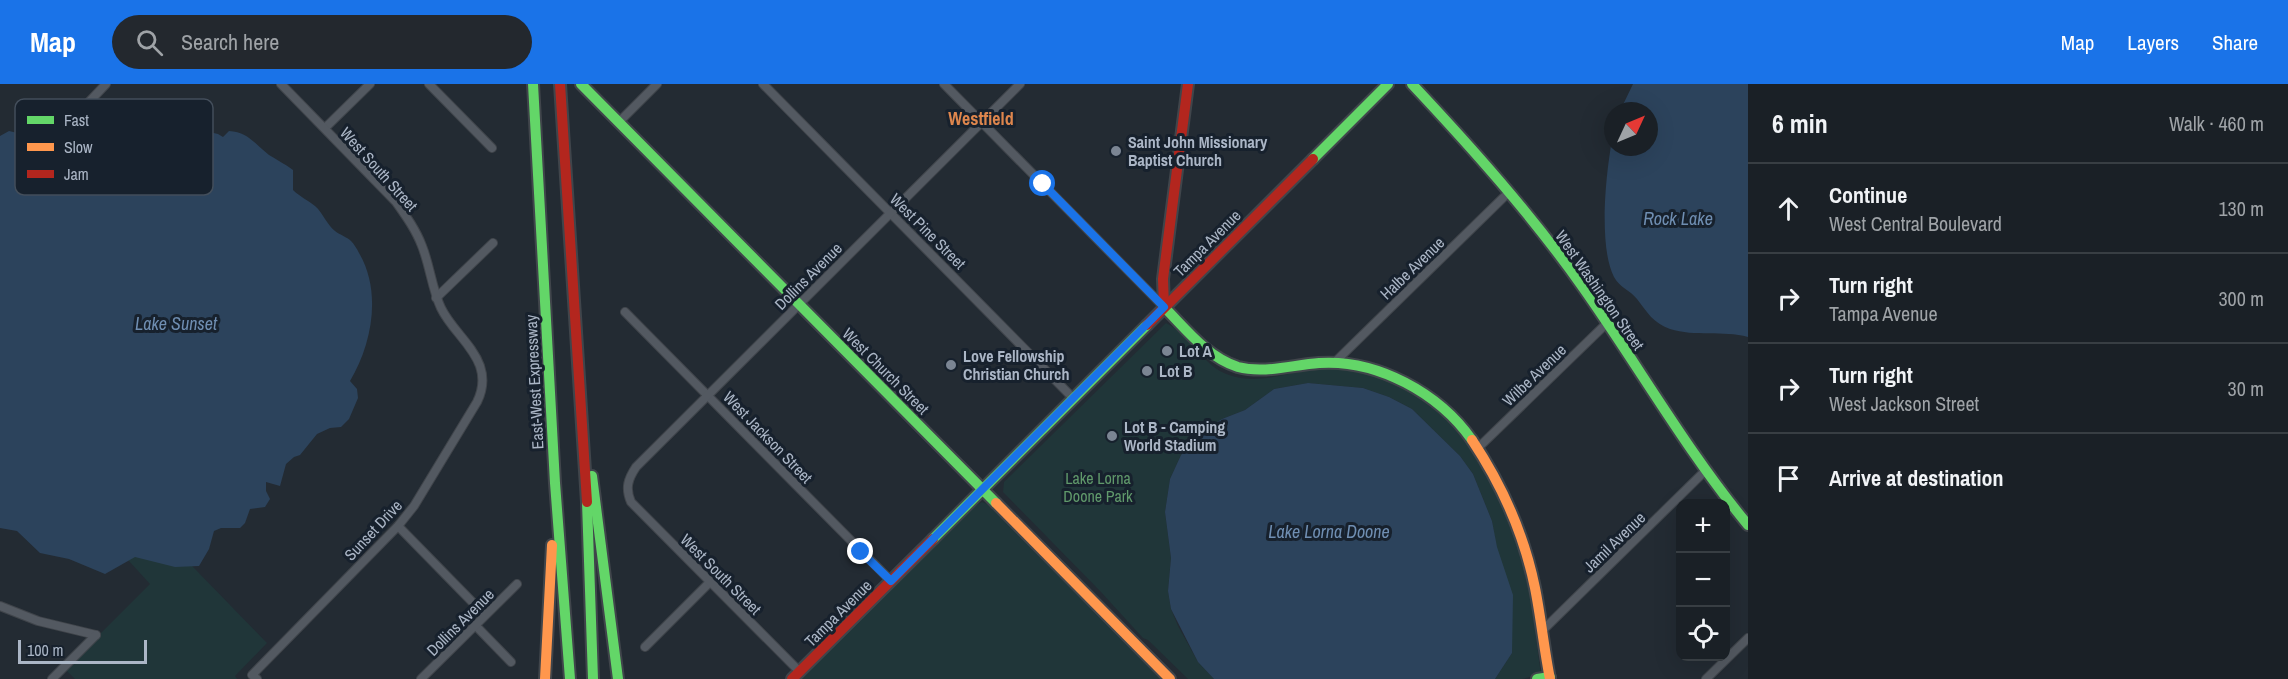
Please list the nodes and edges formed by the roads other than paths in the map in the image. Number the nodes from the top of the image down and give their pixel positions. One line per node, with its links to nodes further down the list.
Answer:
1 (106, 84): 15 (street)
2 (281, 84): 18 (street, West South Street)
3 (370, 84): 18 (street)
4 (429, 84): 19 (street)
5 (533, 84): 35 (main road, East-West Expressway)
6 (560, 84): 33 (main road)
7 (581, 84): 16 (main road, West Church Street)
8 (657, 84): 16 (street)
9 (763, 84): 21 (street, West Pine Street)
10 (944, 84): 17 (street)
11 (1020, 84): 17 (street, Dollins Avenue)
12 (1188, 84): 25 (main road)
13 (1388, 84): 25 (main road, Tampa Avenue)
14 (1412, 84): 20 (main road, West Washington Street)
15 (92, 99)
16 (619, 122): 24 (main road, West Church Street)
17 (982, 122): 21 (street, Dollins Avenue); 25 (street)
18 (325, 128): 23 (street, West South Street)
19 (492, 148)
20 (1509, 192): 27 (main road, West Washington Street); 28 (street, Halbe Avenue)
21 (891, 213): 24 (street, Dollins Avenue); 31 (street, West Pine Street)
22 (493, 243): 23 (street)
23 (436, 298): 29 (street, West South Street)
24 (798, 304): 30 (street, Dollins Avenue); 36 (main road, West Church Street)
25 (1164, 307): 28 (main road); 31 (main road, Tampa Avenue)
26 (625, 312): 30 (street, West Jackson Street)
27 (1607, 323): 32 (street, Wilbe Avenue); 34 (main road, West Washington Street)
28 (1334, 363): 32 (main road)
29 (483, 381): 39 (street, Sunset Drive)
30 (708, 395): 37 (street, Dollins Avenue); 40 (street, West Jackson Street)
31 (1073, 398): 36 (main road, Tampa Avenue)
32 (1479, 447): 46 (main road)
33 (585, 457): 57 (main road); 58 (main road)
34 (1705, 471): 38 (main road, West Washington Street); 46 (street, Jamil Avenue)
35 (555, 483): 55 (main road); 56 (main road, East-West Expressway)
36 (981, 488): 40 (main road, Tampa Avenue); 59 (main road, West Church Street)
37 (627, 493): 41 (street, West South Street)
38 (1748, 525)
39 (398, 526): 44 (street); 51 (street, Sunset Drive)
40 (891, 581): 50 (main road, Tampa Avenue)
41 (710, 582): 48 (street); 50 (street, West South Street)
42 (517, 584): 44 (street, Dollins Avenue)
43 (0, 606): 53 (street)
44 (485, 615): 45 (street, Dollins Avenue)
45 (475, 625): 49 (street); 54 (street, Dollins Avenue)
46 (1542, 631): 52 (main road)
47 (1748, 638): 61 (street)
48 (645, 647)
49 (511, 662)
50 (796, 675)
51 (254, 677)
52 (1550, 678): 60 (main road)
53 (52, 679)
54 (421, 679)
55 (545, 679)
56 (570, 679)
57 (593, 679)
58 (618, 679)
59 (1170, 679)
60 (1537, 679)
61 (1706, 679)

